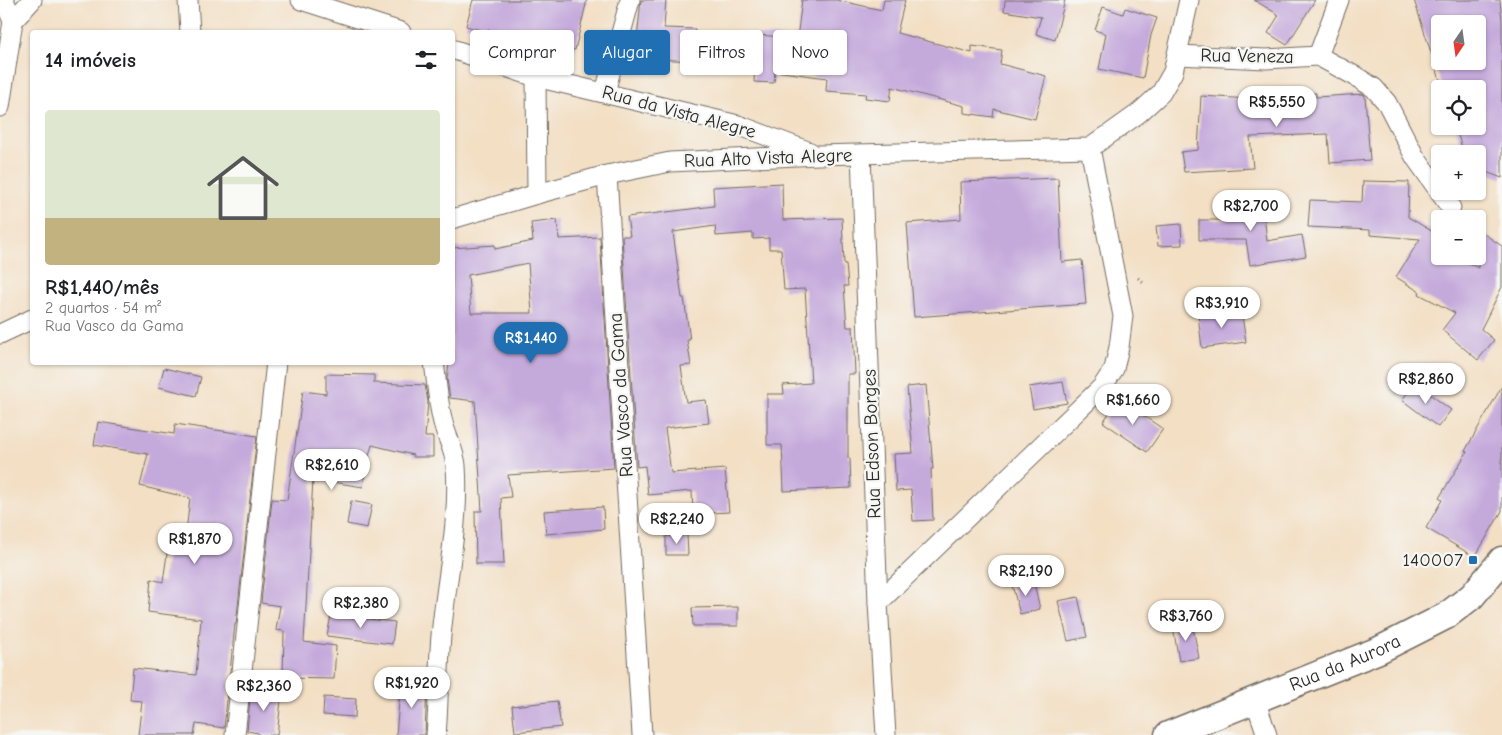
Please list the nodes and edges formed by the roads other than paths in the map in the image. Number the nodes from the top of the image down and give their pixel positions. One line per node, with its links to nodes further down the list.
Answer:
1 (4, 0): 8 (street)
2 (32, 0): 8 (street)
3 (188, 0): 9 (street)
4 (301, 0): 10 (street)
5 (630, 0): 15 (street)
6 (1188, 0): 12 (street)
7 (1339, 0): 13 (street, Rua Veneza)
8 (13, 22): 16 (street)
9 (190, 30)
10 (395, 30)
11 (455, 51): 14 (street, Rua da Vista Alegre)
12 (1177, 55): 13 (street, Rua Veneza); 17 (street)
13 (1318, 56): 22 (street, Rua Veneza)
14 (536, 77): 15 (street, Rua da Vista Alegre); 21 (street)
15 (605, 92): 19 (street, Rua da Vista Alegre)
16 (0, 107)
17 (1090, 148): 18 (street, Rua Alto Vista Alegre); 29 (street)
18 (861, 154): 19 (street, Rua Alto Vista Alegre); 29 (street, Rua Edson Borges)
19 (818, 155): 20 (street, Rua Alto Vista Alegre)
20 (607, 175): 21 (street, Rua Alto Vista Alegre); 33 (street, Rua Vasco da Gama)
21 (537, 194): 23 (street, Rua Alto Vista Alegre)
22 (1451, 208)
23 (455, 219)
24 (30, 320): 25 (street)
25 (0, 334)
26 (276, 365): 31 (street)
27 (434, 365): 32 (street)
28 (1502, 560): 30 (main road, Rua da Aurora)
29 (878, 603): 34 (street, Rua Edson Borges)
30 (1255, 700): 35 (main road, Rua da Aurora); 36 (street)
31 (234, 735)
32 (436, 735)
33 (642, 735)
34 (886, 735)
35 (1168, 735)
36 (1267, 735)

